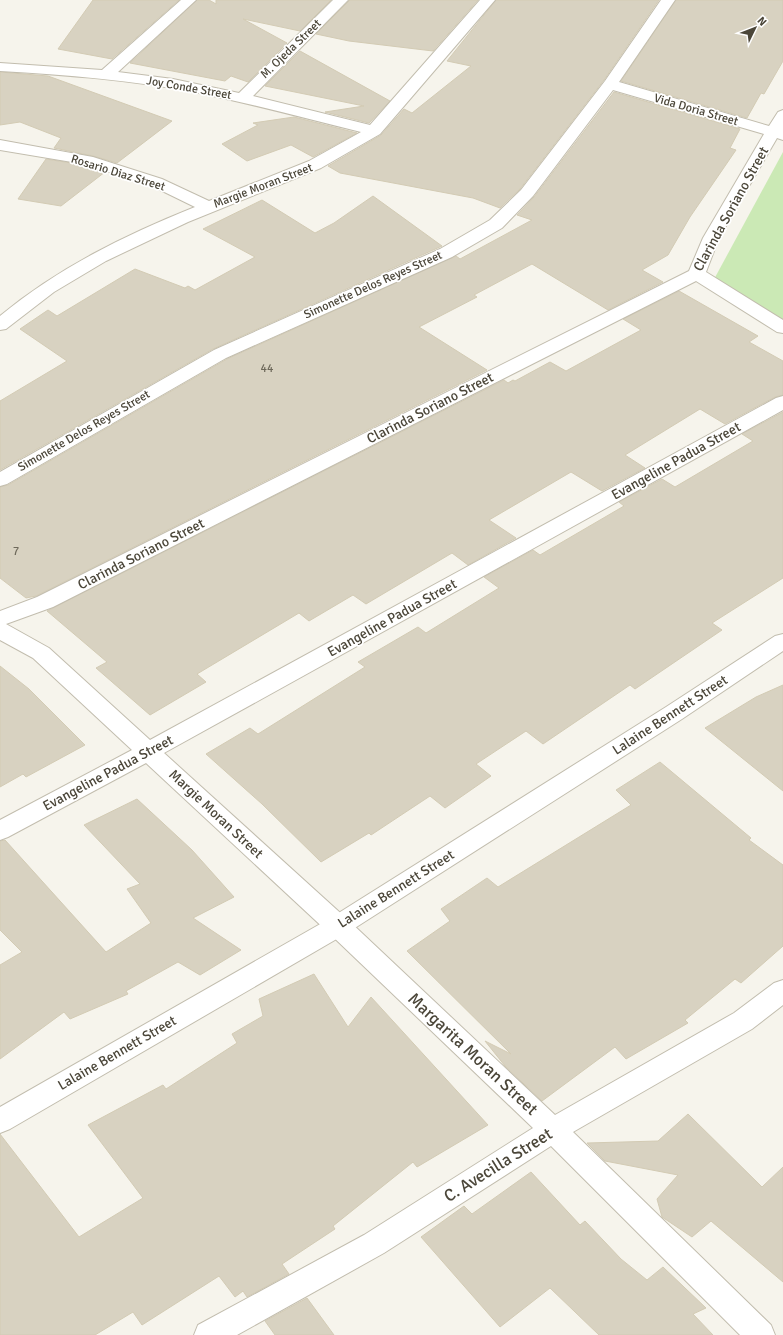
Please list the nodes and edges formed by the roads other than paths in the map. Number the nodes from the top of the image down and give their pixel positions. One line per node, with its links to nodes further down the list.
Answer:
1 (189, 0): 6 (street)
2 (341, 0): 8 (street, M. Ojeda Street)
3 (488, 0): 10 (street, Margie Moran Street)
4 (668, 0): 7 (street, Simonette Delos Reyes Street)
5 (0, 67): 6 (street, Joy Conde Street)
6 (105, 75): 8 (street, Joy Conde Street)
7 (610, 84): 11 (street, Vida Doria Street); 18 (street, Simonette Delos Reyes Street)
8 (242, 98): 10 (street, Joy Conde Street)
9 (783, 115): 11 (street, Clarinda Soriano Street)
10 (374, 131): 13 (street, Margie Moran Street)
11 (778, 134): 14 (street, Clarinda Soriano Street)
12 (0, 145): 13 (street, Rosario Diaz Street)
13 (208, 207): 15 (street, Margie Moran Street)
14 (698, 274): 16 (street); 19 (street, Clarinda Soriano Street)
15 (0, 324)
16 (783, 328)
17 (783, 402): 22 (street, Evangeline Padua Street)
18 (0, 480)
19 (0, 619)
20 (0, 630): 22 (street, Margie Moran Street)
21 (783, 641): 24 (street, Lalaine Bennett Street)
22 (149, 751): 23 (street, Evangeline Padua Street); 24 (street, Margie Moran Street)
23 (0, 831)
24 (338, 926): 26 (street, Lalaine Bennett Street); 27 (street, Margarita Moran Street)
25 (783, 990): 27 (street, C. Avecilla Street)
26 (0, 1121)
27 (554, 1130): 28 (street, C. Avecilla Street); 29 (street, Margarita Moran Street)
28 (209, 1335)
29 (760, 1335)

